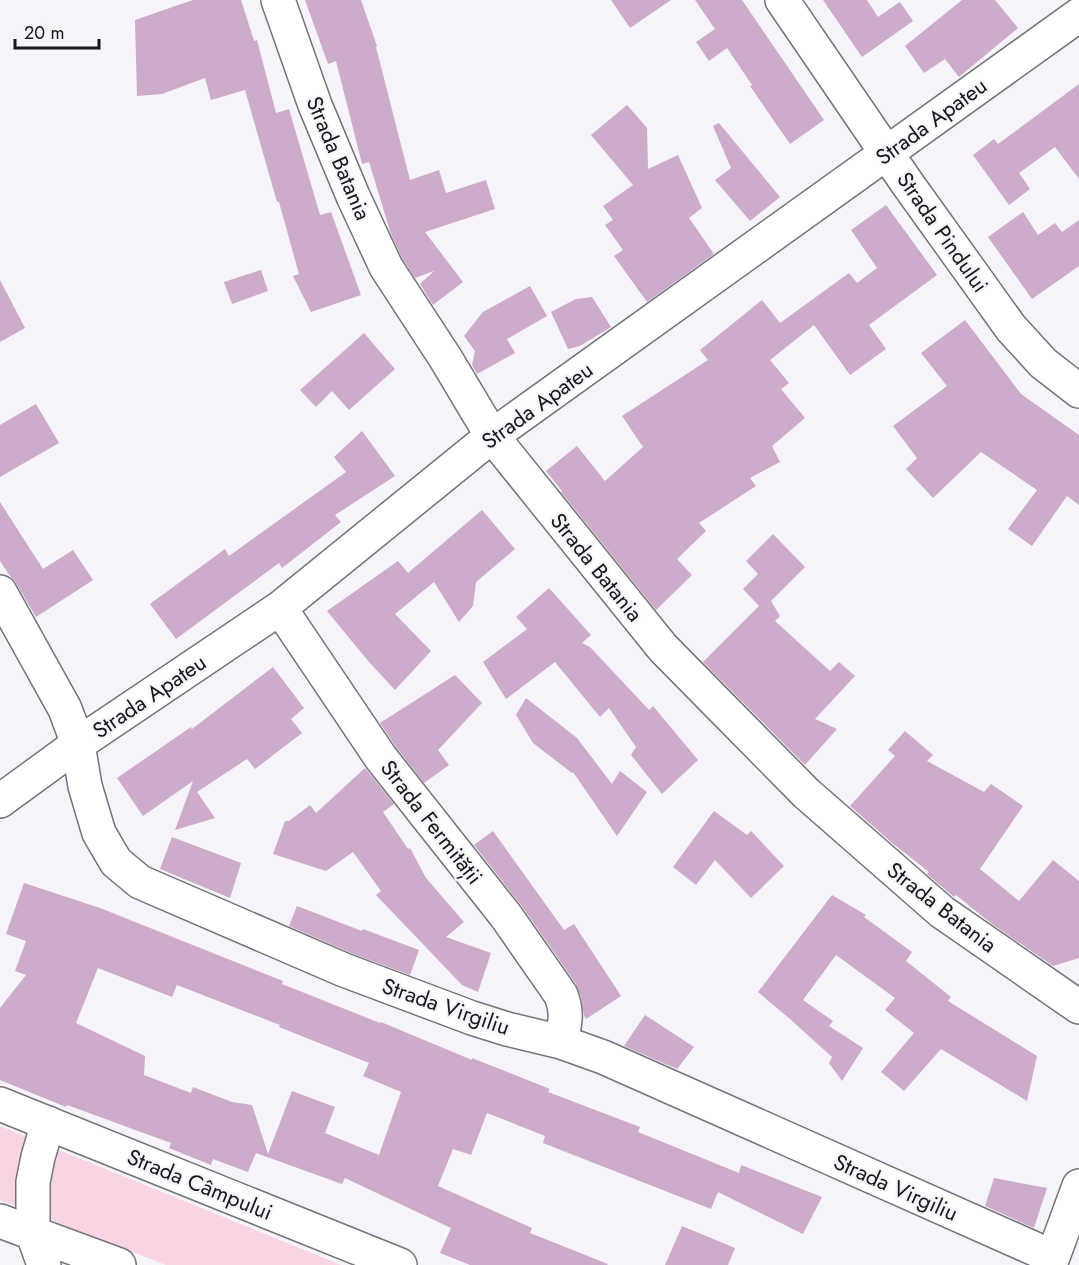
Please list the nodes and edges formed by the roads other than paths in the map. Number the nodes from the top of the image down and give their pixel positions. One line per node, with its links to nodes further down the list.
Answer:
1 (278, 0): 6 (street, Strada Batania)
2 (782, 0): 4 (street, Strada Pindului)
3 (1079, 15): 4 (street, Strada Apateu)
4 (887, 152): 5 (street, Strada Pindului); 6 (street, Strada Apateu)
5 (1079, 391)
6 (492, 436): 8 (street, Strada Apateu); 11 (street, Strada Batania)
7 (0, 592): 9 (street, Strada Virgiliu)
8 (280, 608): 9 (street, Strada Apateu); 12 (street, Strada Fermității)
9 (78, 744): 10 (street, Strada Apateu); 12 (street, Strada Virgiliu)
10 (0, 801)
11 (1079, 1007)
12 (561, 1042): 18 (street, Strada Virgiliu)
13 (0, 1104): 14 (street, Strada Câmpului)
14 (48, 1123): 17 (street); 21 (street, Strada Câmpului)
15 (1079, 1186): 18 (street)
16 (0, 1221): 17 (street)
17 (33, 1234): 19 (street); 20 (street)
18 (1051, 1261)
19 (44, 1265)
20 (119, 1265)
21 (400, 1265)

